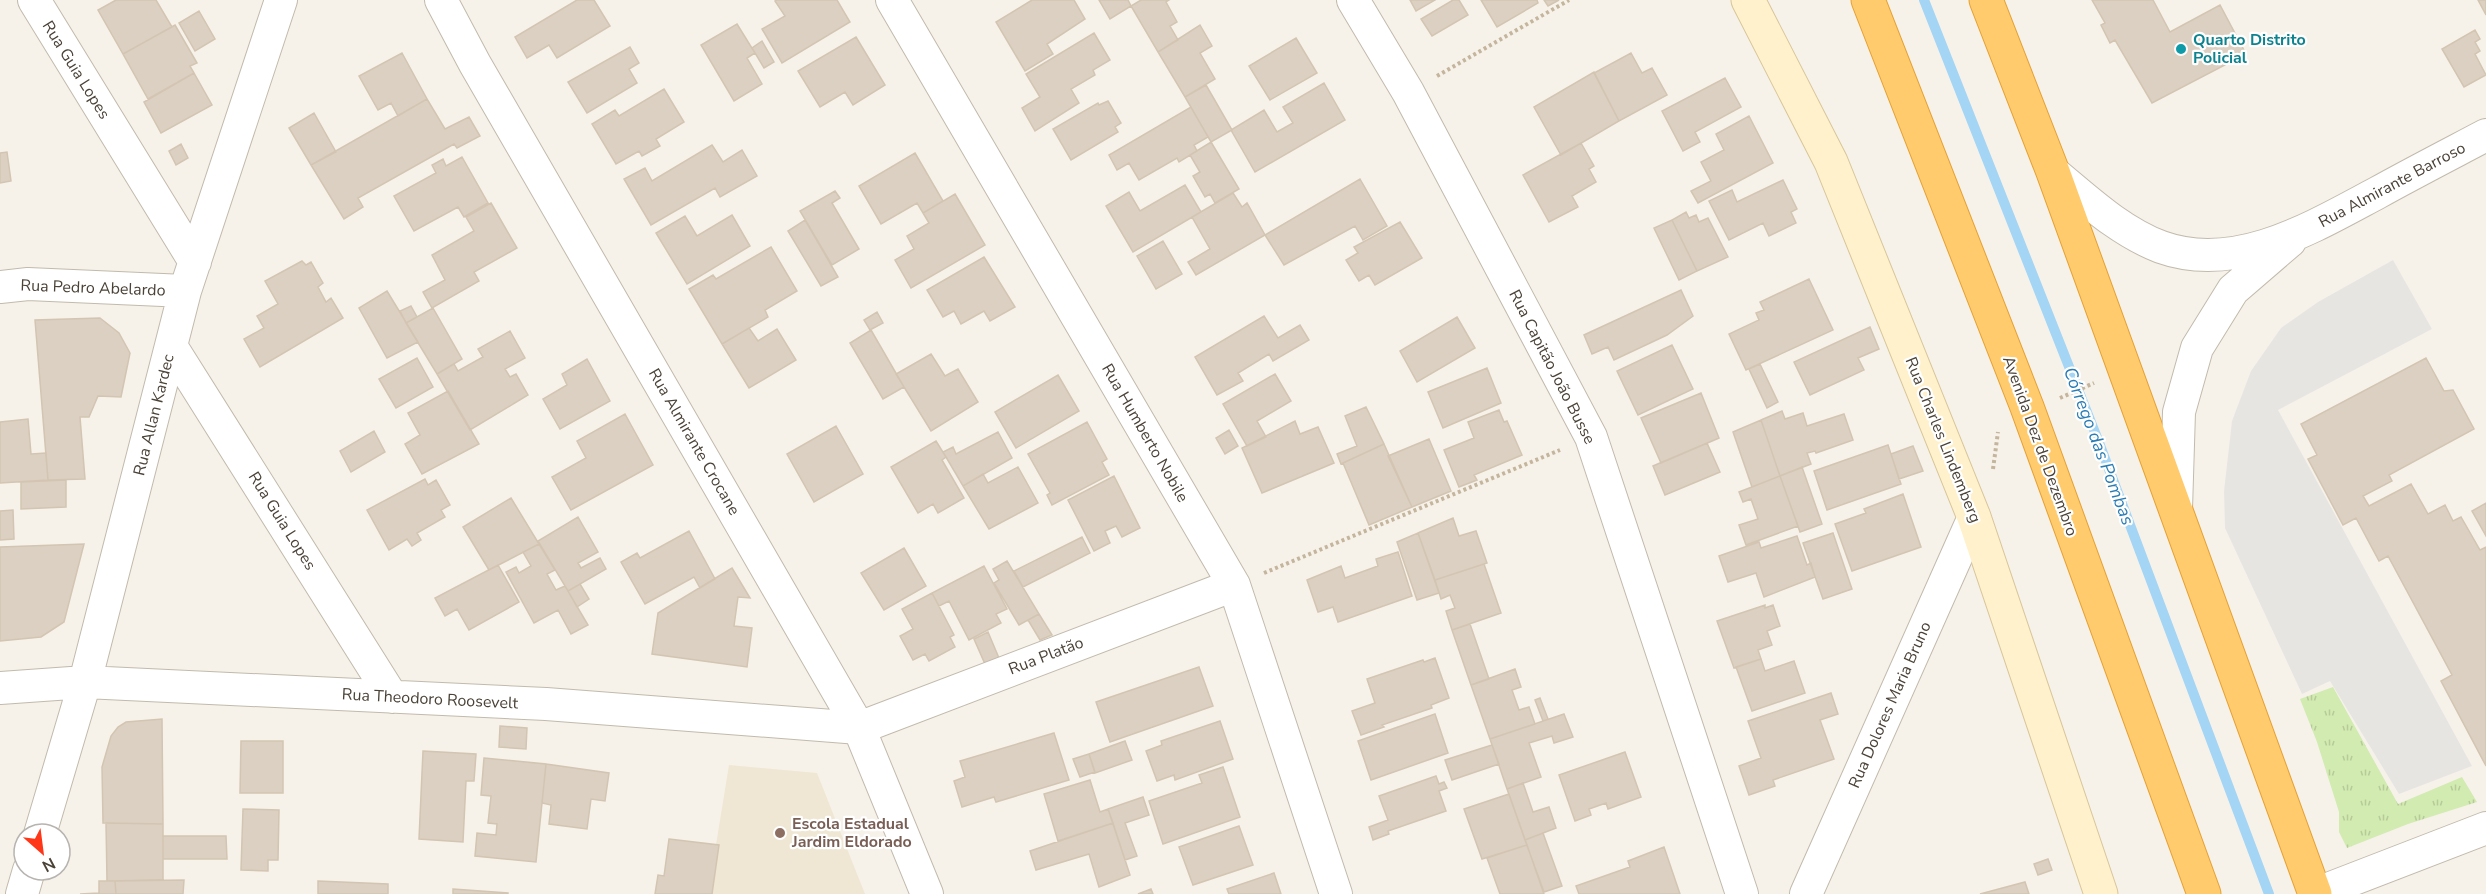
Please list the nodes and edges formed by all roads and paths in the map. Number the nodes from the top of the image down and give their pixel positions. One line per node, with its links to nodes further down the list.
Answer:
1 (33, 0): 14 (street, Rua Guia Lopes)
2 (281, 0): 14 (street, Rua Allan Kardec)
3 (441, 0): 29 (street, Rua Almirante Crocane)
4 (892, 0): 25 (street, Rua Humberto Nobile)
5 (1353, 0): 10 (street, Rua Capitão João Busse)
6 (1569, 0): 10 (path)
7 (1748, 0): 24 (street, Rua Charles Lindemberg)
8 (1868, 0): 37 (highway, Avenida Dez de Dezembro)
9 (1986, 0): 12 (highway)
10 (1408, 92): 21 (street, Rua Capitão João Busse)
11 (2486, 135): 13 (street, Rua Almirante Barroso)
12 (2052, 172): 13 (street, Rua Almirante Barroso); 23 (highway)
13 (2298, 235): 23 (street, Rua Almirante Barroso)
14 (195, 262): 16 (street, Rua Allan Kardec)
15 (0, 287): 16 (street, Rua Pedro Abelardo)
16 (185, 291): 17 (street, Rua Allan Kardec)
17 (171, 346): 26 (street, Rua Allan Kardec); 28 (street, Rua Guia Lopes)
18 (2094, 383): 19 (path)
19 (2059, 398)
20 (2002, 423): 22 (path)
21 (1591, 438): 25 (path); 34 (street, Rua Capitão João Busse)
22 (1993, 475)
23 (2176, 509): 38 (highway)
24 (1974, 517): 35 (street, Rua Dolores Maria Bruno); 36 (street, Rua Charles Lindemberg)
25 (1234, 585): 29 (street, Rua Platão); 33 (street, Rua Humberto Nobile)
26 (85, 682): 27 (street, Rua Theodoro Roosevelt); 28 (street, Rua Theodoro Roosevelt); 30 (street, Rua Allan Kardec)
27 (0, 688)
28 (392, 697): 29 (street, Rua Theodoro Roosevelt)
29 (859, 728): 32 (street, Rua Almirante Crocane)
30 (44, 822)
31 (2486, 828): 38 (street)
32 (927, 894)
33 (1336, 894)
34 (1742, 894)
35 (1806, 894)
36 (2101, 894)
37 (2204, 894)
38 (2315, 894)

